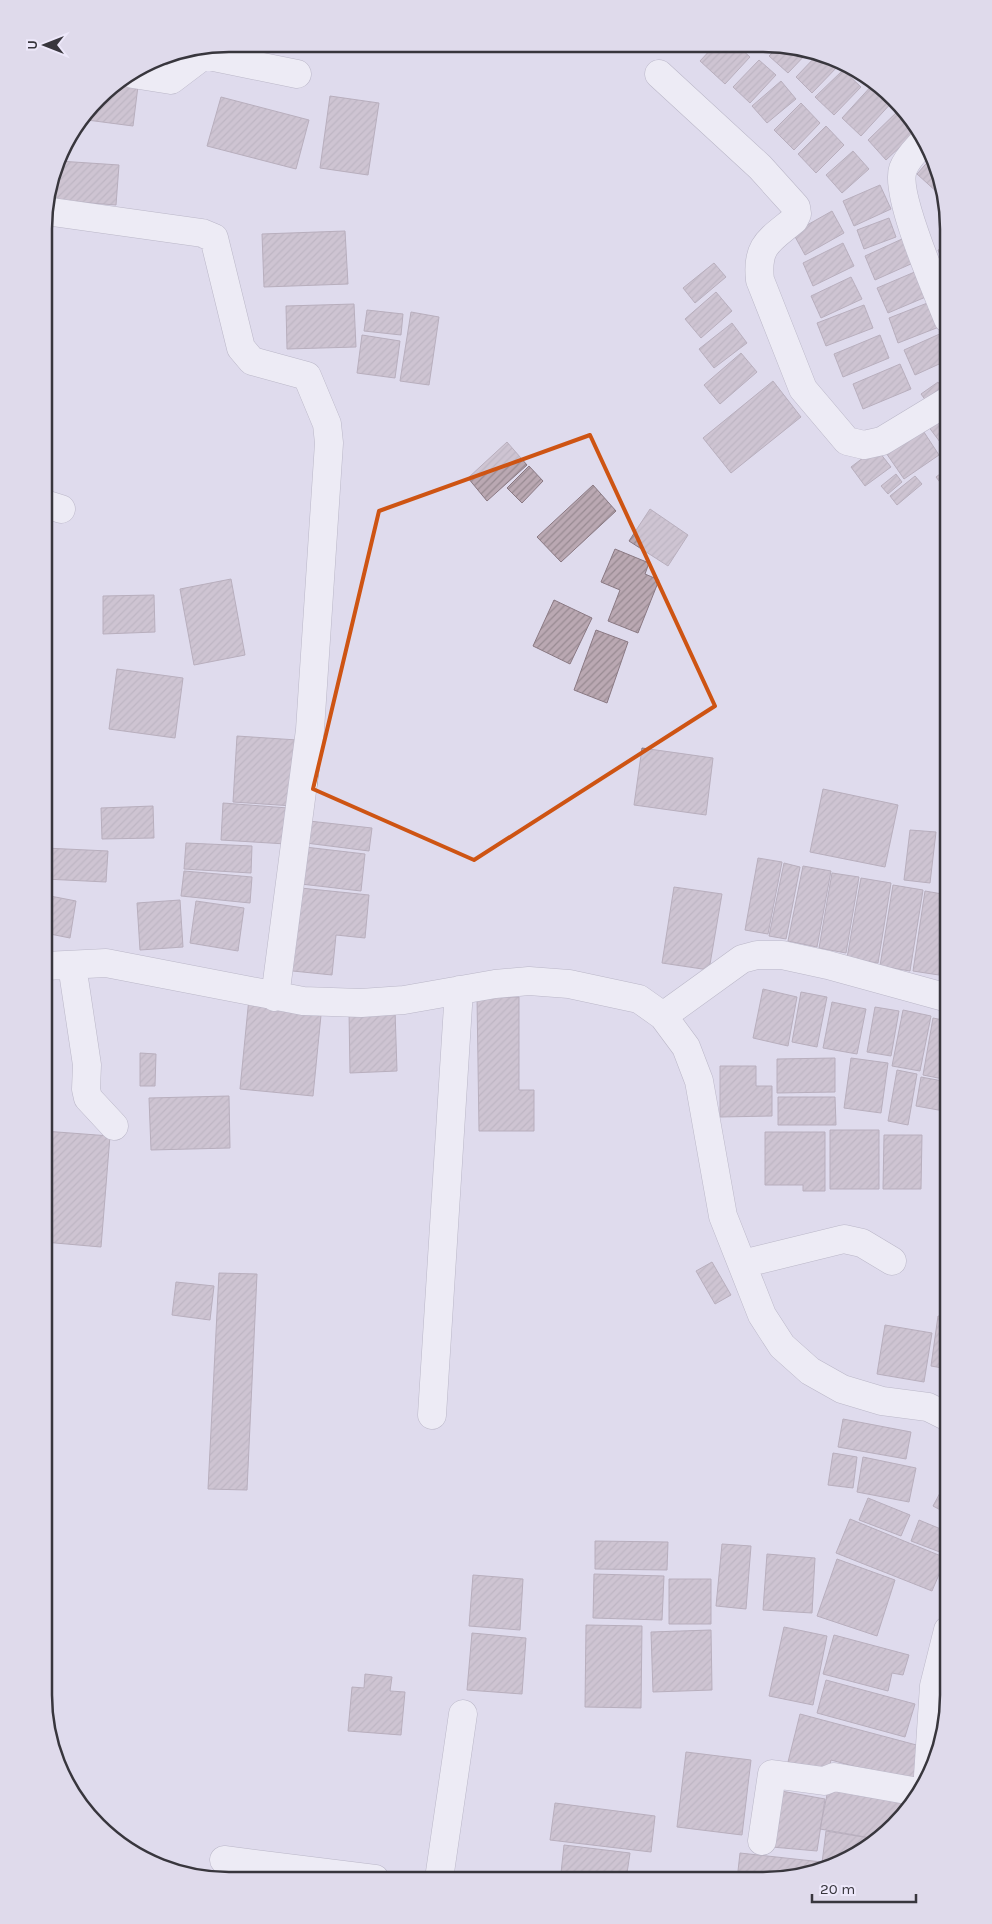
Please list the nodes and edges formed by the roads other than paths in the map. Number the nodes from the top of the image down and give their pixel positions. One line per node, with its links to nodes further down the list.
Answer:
1 (297, 74): 3 (street)
2 (660, 74): 7 (street)
3 (142, 75)
4 (919, 147): 6 (street)
5 (53, 213): 12 (street)
6 (940, 299)
7 (940, 406)
8 (72, 965): 9 (street); 12 (street); 14 (street)
9 (52, 966)
10 (459, 990): 12 (street); 13 (street); 18 (street)
11 (940, 996): 13 (street)
12 (275, 997)
13 (663, 1016): 16 (street)
14 (114, 1126)
15 (892, 1261): 16 (street)
16 (742, 1264): 17 (street)
17 (940, 1413)
18 (432, 1414)
19 (940, 1662): 21 (street)
20 (463, 1714): 26 (street)
21 (930, 1752)
22 (911, 1791): 23 (street)
23 (762, 1841)
24 (224, 1860): 25 (street)
25 (319, 1872)
26 (440, 1872)

